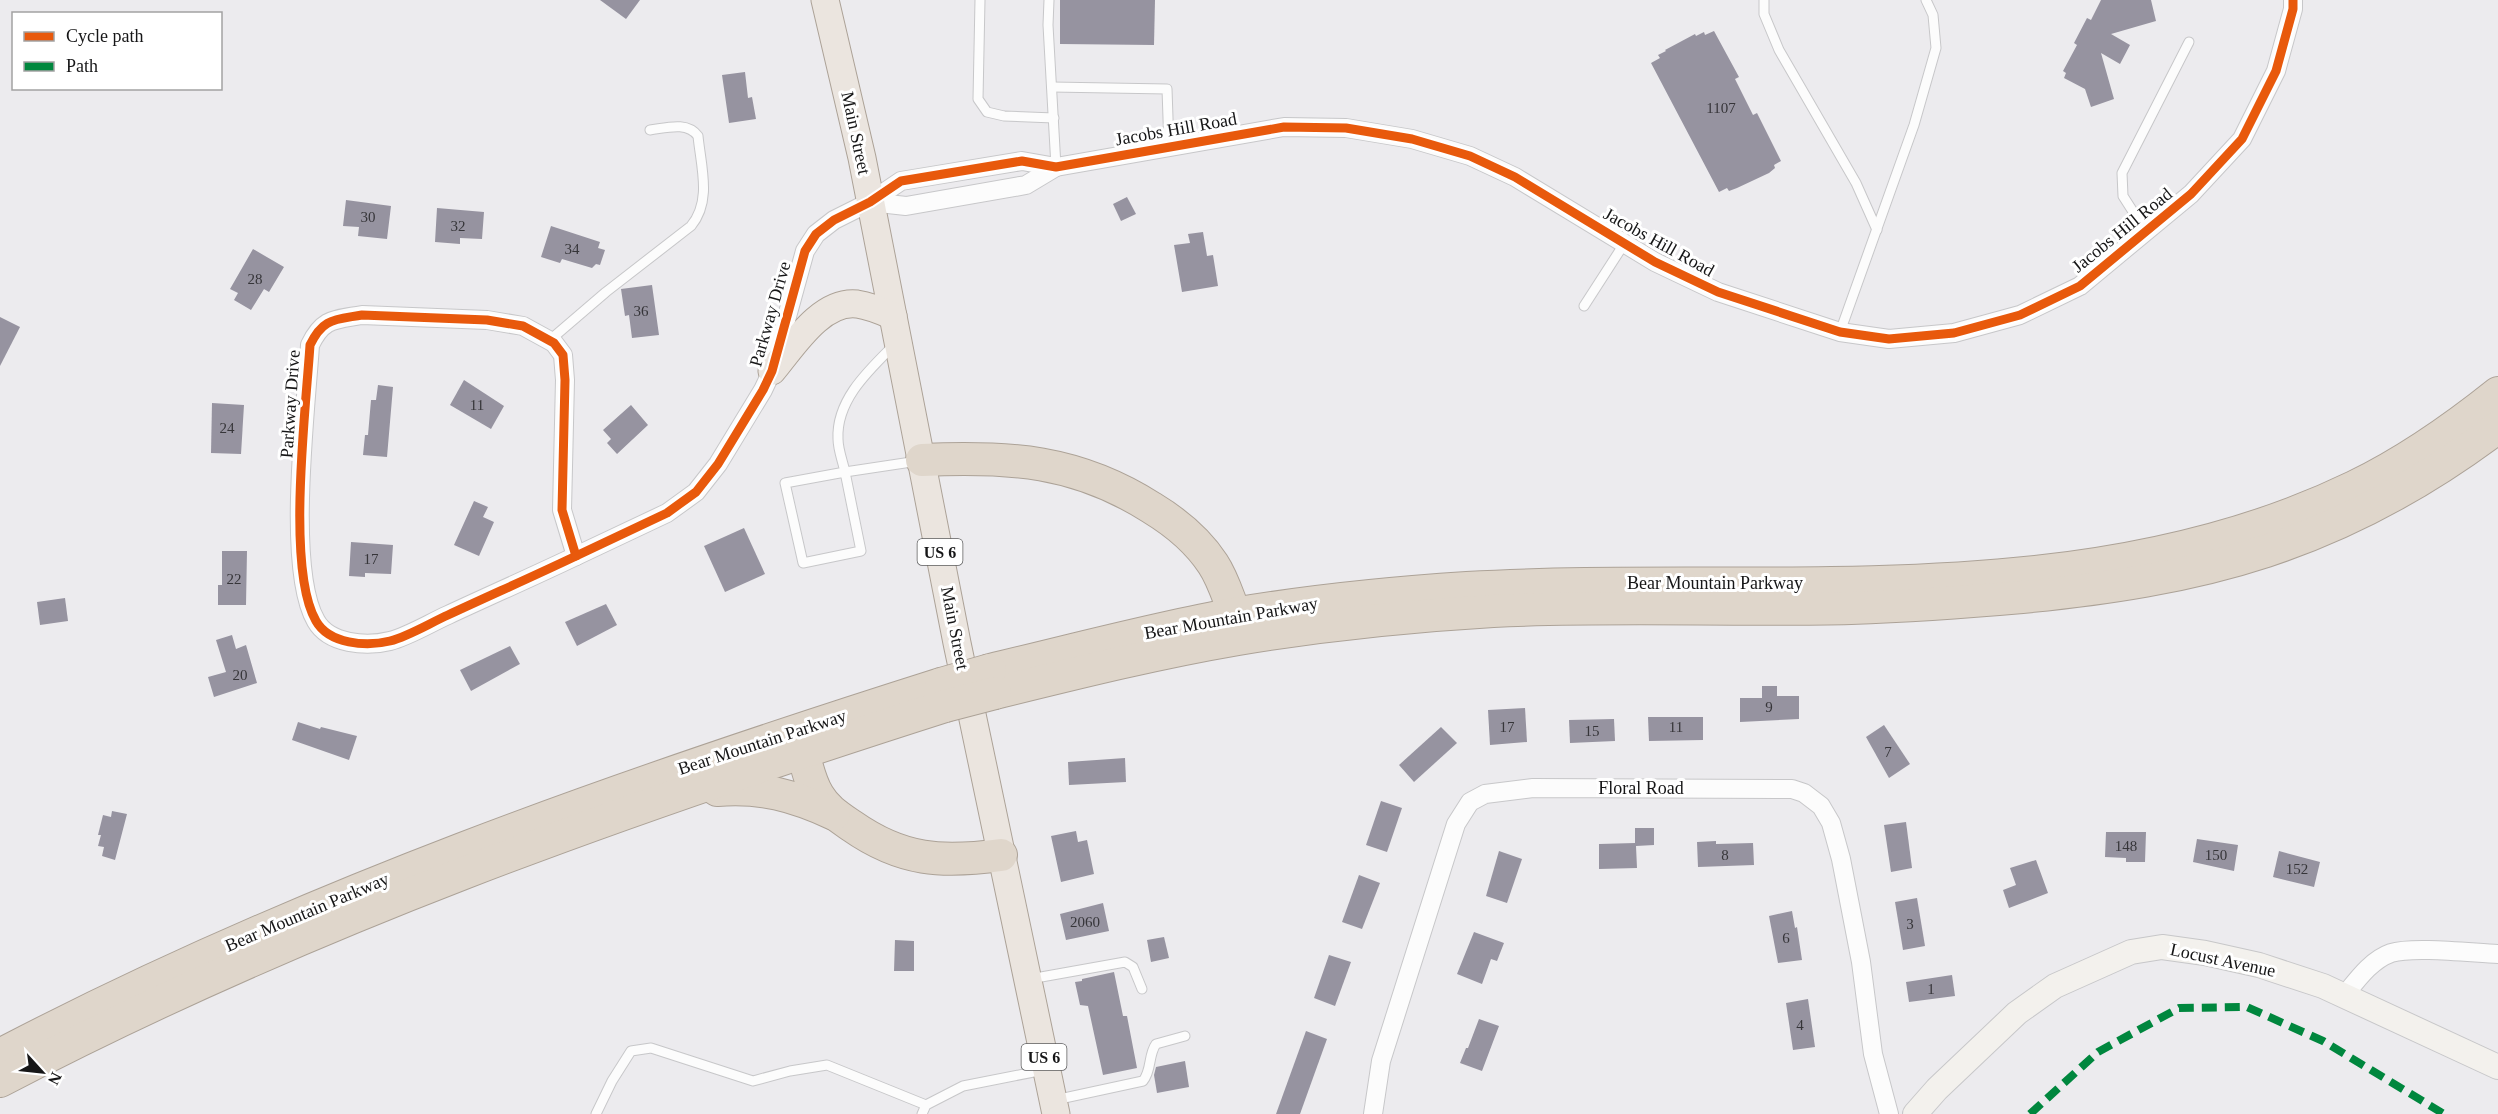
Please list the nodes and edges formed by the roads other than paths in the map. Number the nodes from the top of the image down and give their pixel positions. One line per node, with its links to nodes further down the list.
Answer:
1 (825, 0): 13 (main road, Main Street / US 6)
2 (980, 0): 9 (lane)
3 (1049, 0): 8 (lane)
4 (1764, 0): 14 (lane)
5 (1926, 0): 14 (lane)
6 (2293, 0): 15 (street, Jacobs Hill Road)
7 (2189, 42): 15 (lane)
8 (1052, 87): 9 (lane); 11 (lane)
9 (1054, 118): 12 (lane)
10 (650, 130): 20 (lane)
11 (1169, 147): 12 (street, Jacobs Hill Road); 16 (street, Jacobs Hill Road)
12 (1056, 167): 13 (street, Jacobs Hill Road); 13 (street, Jacobs Hill Road)
13 (870, 202): 18 (main road, Main Street / US 6); 21 (street, Parkway Drive)
14 (1877, 230): 19 (lane)
15 (2146, 232): 19 (street, Jacobs Hill Road)
16 (1624, 244): 17 (lane); 19 (street, Jacobs Hill Road)
17 (1584, 306)
18 (896, 329): 21 (main road); 24 (main road, Main Street / US 6); 25 (lane)
19 (1840, 332)
20 (550, 340): 30 (street); 30 (street, Parkway Drive)
21 (772, 371): 30 (street, Parkway Drive)
22 (2498, 393): 31 (highway, Bear Mountain Parkway)
23 (2498, 427): 32 (highway, Bear Mountain Parkway)
24 (922, 460): 25 (lane); 31 (highway); 37 (main road, Main Street / US 6)
25 (845, 472): 27 (lane); 29 (lane)
26 (804, 511): 27 (lane)
27 (792, 513): 29 (lane)
28 (808, 536): 29 (lane)
29 (797, 538)
30 (576, 556)
31 (1235, 614): 32 (highway, Bear Mountain Parkway)
32 (993, 682): 33 (highway, Bear Mountain Parkway, bridge)
33 (943, 695): 34 (highway, Bear Mountain Parkway); 43 (highway, Bear Mountain Parkway)
34 (803, 752): 35 (highway, Bear Mountain Parkway); 36 (highway)
35 (680, 793): 36 (highway); 46 (highway, Bear Mountain Parkway)
36 (837, 816): 37 (highway)
37 (1001, 855): 39 (main road, Main Street / US 6)
38 (2498, 954): 41 (street)
39 (1028, 980): 40 (lane); 45 (main road, Main Street / US 6)
40 (1142, 989)
41 (2344, 996): 44 (street, Locust Avenue); 52 (street, Locust Avenue)
42 (1185, 1036): 47 (lane)
43 (0, 1055)
44 (2498, 1066)
45 (1046, 1070): 47 (main road, Main Street / US 6); 48 (lane)
46 (0, 1081)
47 (1054, 1108)
48 (924, 1110): 49 (lane)
49 (596, 1114)
50 (1373, 1114): 51 (street, Floral Road)
51 (1889, 1114)
52 (1915, 1114)

